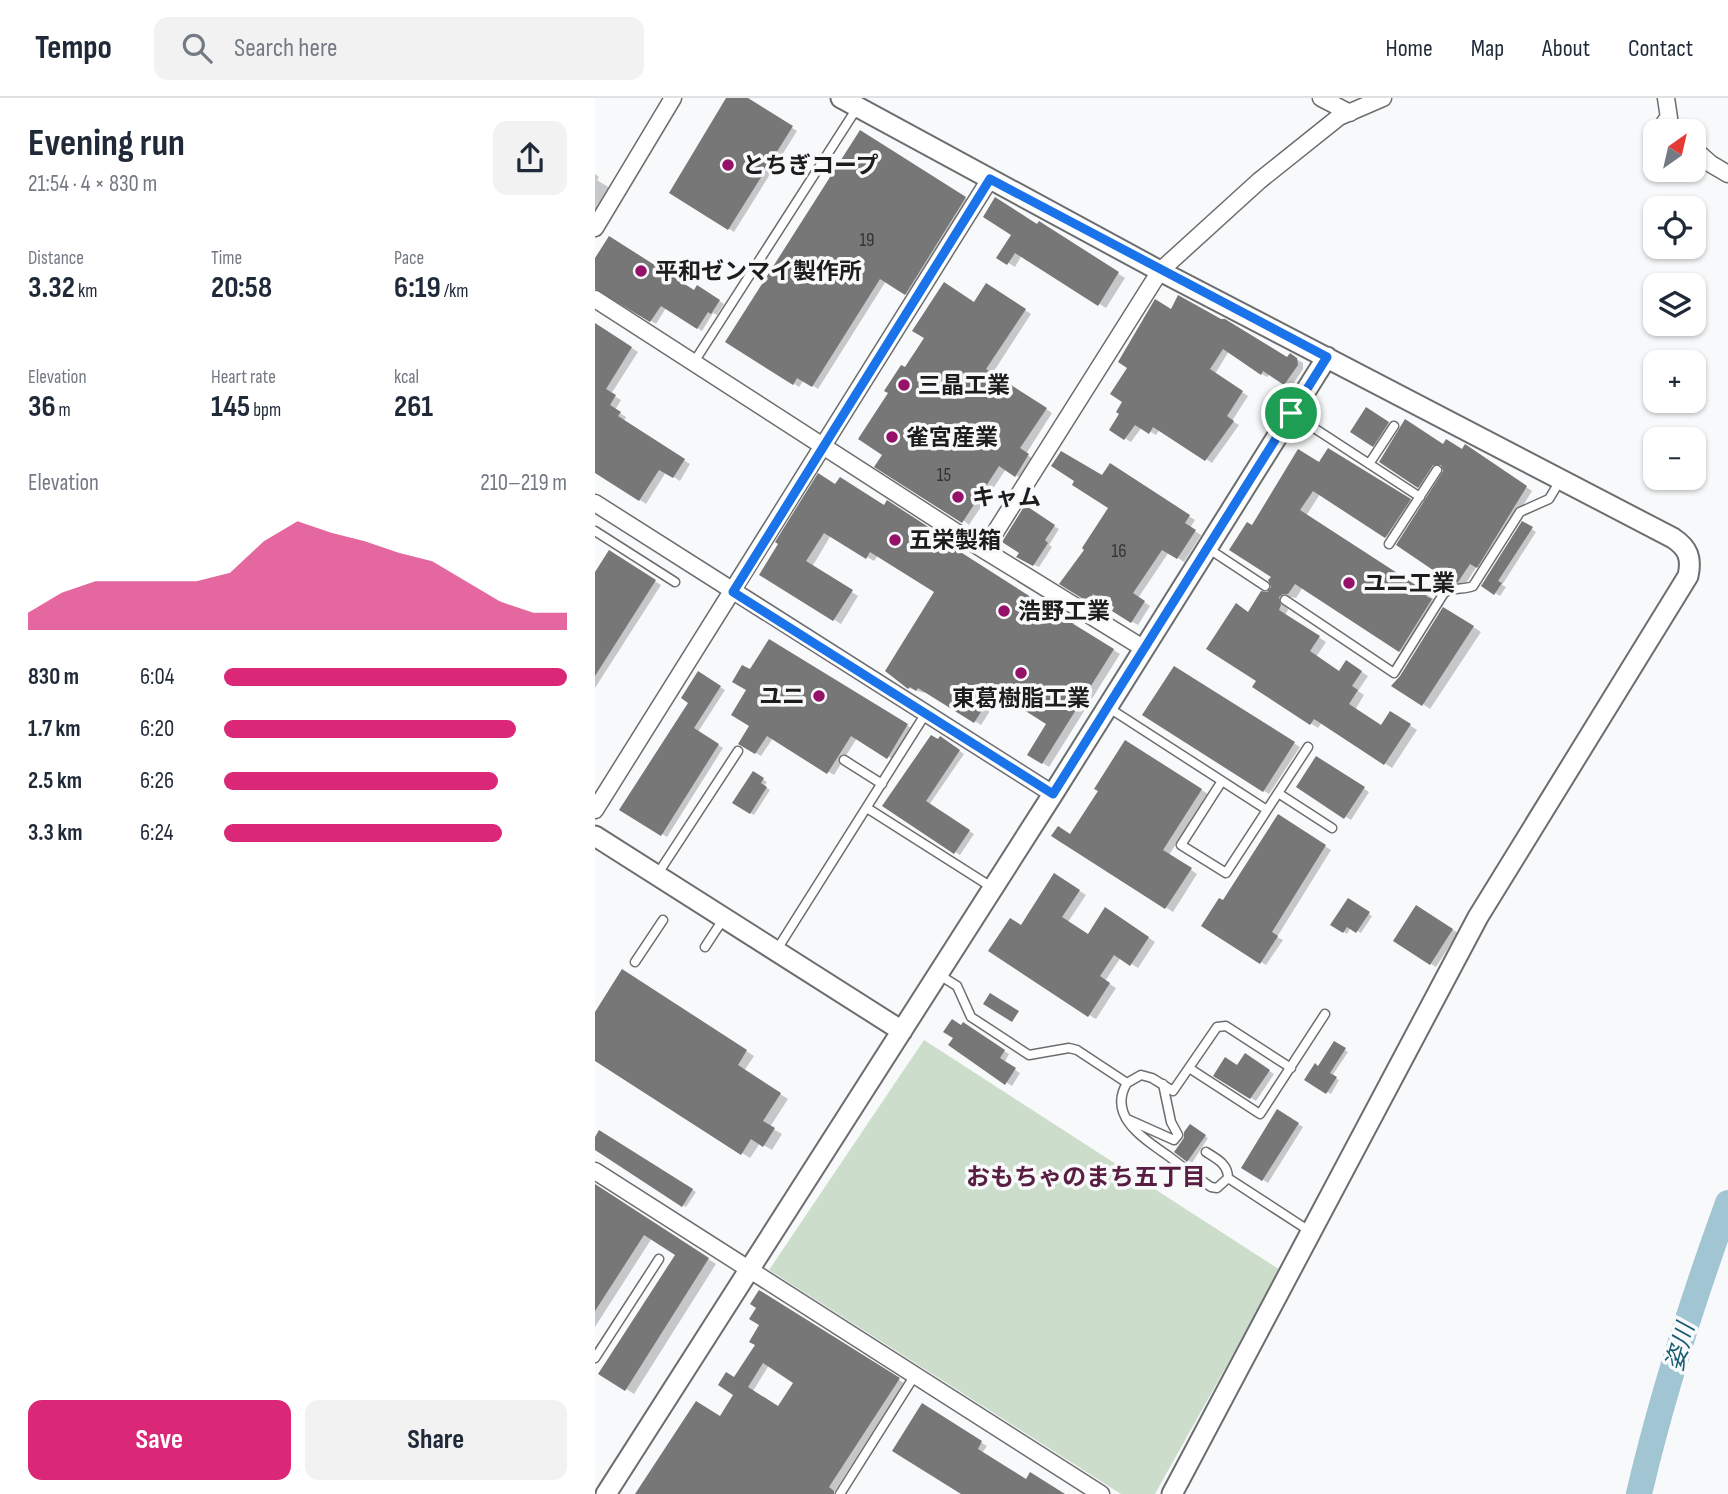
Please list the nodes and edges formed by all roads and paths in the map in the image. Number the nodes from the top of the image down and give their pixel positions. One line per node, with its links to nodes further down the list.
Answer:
1 (673, 98): 11 (street)
2 (1321, 98): 6 (street)
3 (1383, 98): 6 (street)
4 (1666, 98): 7 (street)
5 (850, 103): 10 (street); 15 (lane)
6 (1350, 113): 12 (street)
7 (1668, 119)
8 (1706, 160): 9 (street)
9 (1728, 174)
10 (990, 179): 12 (street); 18 (street)
11 (595, 228)
12 (1160, 271): 14 (street); 27 (street)
13 (595, 299): 15 (street)
14 (1327, 357): 16 (street); 21 (street)
15 (694, 362): 18 (street)
16 (1291, 413): 19 (lane); 26 (street)
17 (1394, 426): 19 (lane)
18 (824, 446): 27 (street); 30 (street)
19 (1369, 464): 22 (lane)
20 (1437, 470): 22 (lane)
21 (1561, 479): 31 (lane); 65 (street)
22 (1420, 497): 25 (lane)
23 (595, 503): 30 (street)
24 (595, 531): 28 (lane)
25 (1389, 544)
26 (1206, 548): 29 (lane); 32 (street)
27 (984, 550): 32 (street)
28 (675, 582)
29 (1265, 586)
30 (733, 592): 34 (street); 43 (street)
31 (1285, 600)
32 (1143, 648): 33 (street)
33 (1107, 706): 38 (lane); 41 (street)
34 (926, 713): 39 (lane); 41 (street)
35 (1308, 747): 40 (lane)
36 (739, 751): 47 (lane)
37 (844, 760): 39 (lane)
38 (1222, 782): 44 (lane); 44 (lane)
39 (882, 784): 42 (lane)
40 (1278, 793): 44 (lane); 45 (lane)
41 (1053, 794): 48 (street)
42 (867, 808): 48 (lane); 52 (lane)
43 (595, 810)
44 (1267, 810)
45 (1332, 828)
46 (595, 836): 47 (street)
47 (657, 875): 49 (street)
48 (993, 888): 54 (street)
49 (724, 918): 51 (lane); 52 (street)
50 (663, 920): 53 (lane)
51 (705, 947)
52 (776, 951): 56 (street)
53 (635, 962)
54 (938, 974): 56 (street); 59 (lane)
55 (1325, 1014): 58 (lane)
56 (902, 1031): 67 (street)
57 (1189, 1068): 58 (lane); 58 (lane); 60 (lane)
58 (1291, 1068)
59 (1126, 1083): 60 (lane); 61 (lane)
60 (1163, 1084): 61 (lane)
61 (1126, 1119): 64 (lane)
62 (1206, 1152): 64 (lane)
63 (595, 1171): 67 (street)
64 (1228, 1178): 65 (lane)
65 (1311, 1232): 73 (street)
66 (659, 1259): 68 (lane)
67 (750, 1268): 69 (street); 70 (street)
68 (595, 1358)
69 (915, 1375): 71 (lane); 72 (street)
70 (606, 1494)
71 (840, 1494)
72 (1101, 1494)
73 (1172, 1494)

